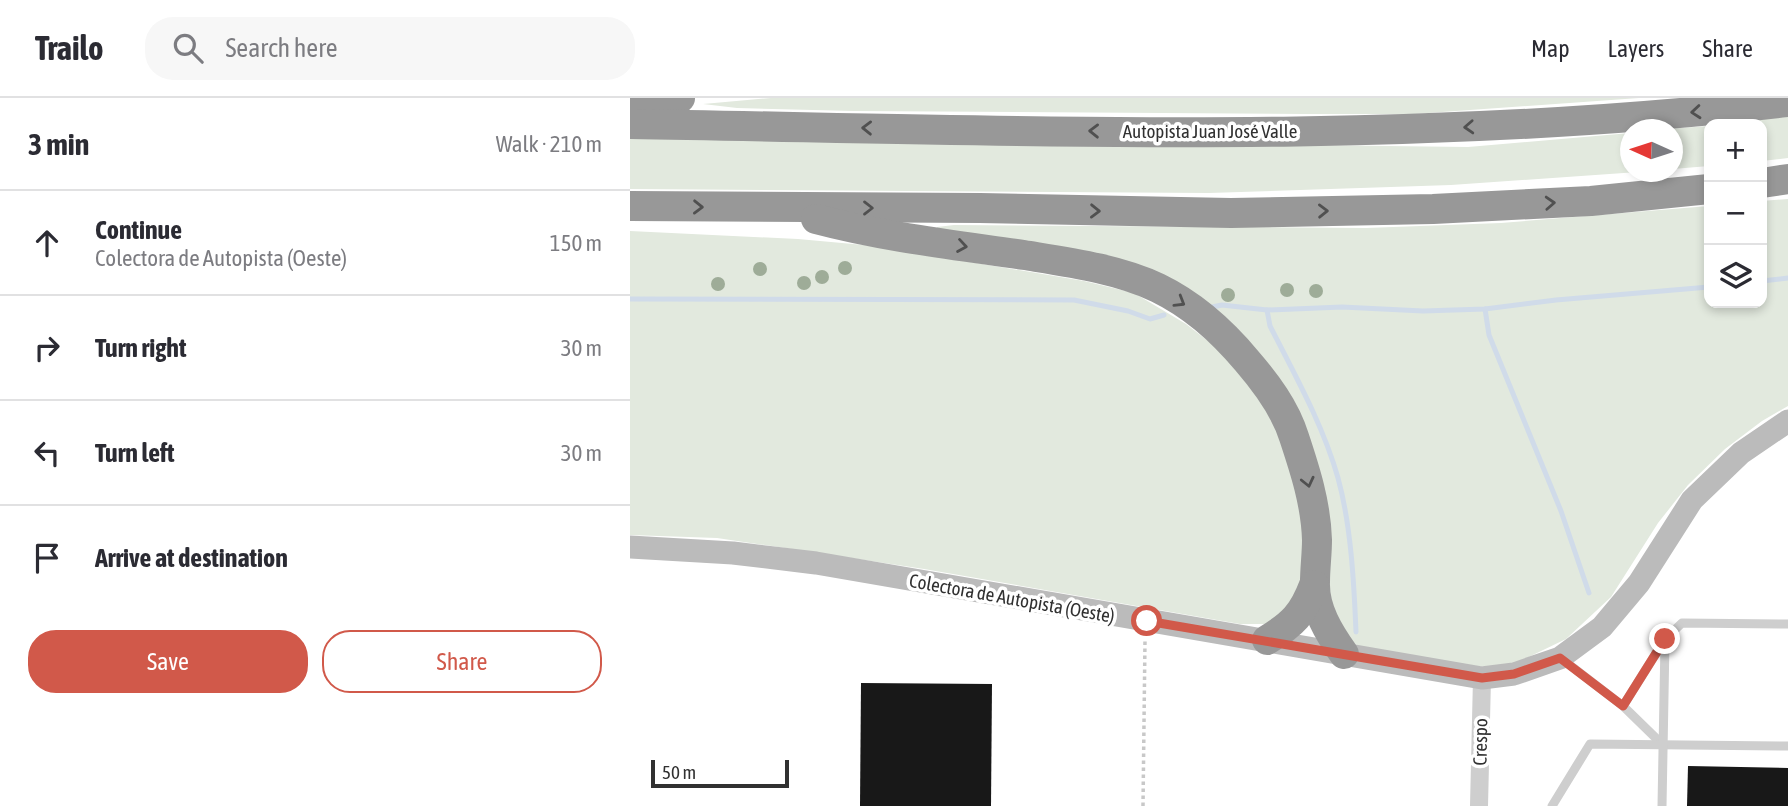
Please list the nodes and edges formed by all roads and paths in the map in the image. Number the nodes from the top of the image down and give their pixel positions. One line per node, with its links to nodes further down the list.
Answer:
1 (680, 98): 3 (highway)
2 (1788, 102): 4 (highway, Autopista Juan José Valle, one-way to 4)
3 (630, 103)
4 (630, 124)
5 (1788, 180): 6 (highway)
6 (1767, 182)
7 (1704, 190): 9 (highway, one-way to 7)
8 (630, 206): 9 (highway, one-way to 9)
9 (775, 208): 12 (highway, one-way to 12)
10 (1788, 421): 18 (main road, Colectora de Autopista (Oeste))
11 (630, 547): 13 (main road, Colectora de Autopista (Oeste))
12 (1314, 585): 16 (highway); 17 (highway)
13 (1147, 621): 16 (main road, Colectora de Autopista (Oeste)); 23 (path)
14 (1788, 624): 15 (lane)
15 (1665, 639): 20 (lane); 21 (lane)
16 (1266, 640): 17 (main road, Colectora de Autopista (Oeste))
17 (1344, 654): 19 (main road, Colectora de Autopista (Oeste))
18 (1560, 658): 19 (main road, Colectora de Autopista (Oeste)); 20 (lane)
19 (1482, 678): 24 (street, Crespo)
20 (1623, 706): 21 (lane)
21 (1664, 745): 22 (lane); 25 (lane); 26 (lane)
22 (1788, 746)
23 (1143, 806)
24 (1479, 806)
25 (1552, 806)
26 (1662, 806)

